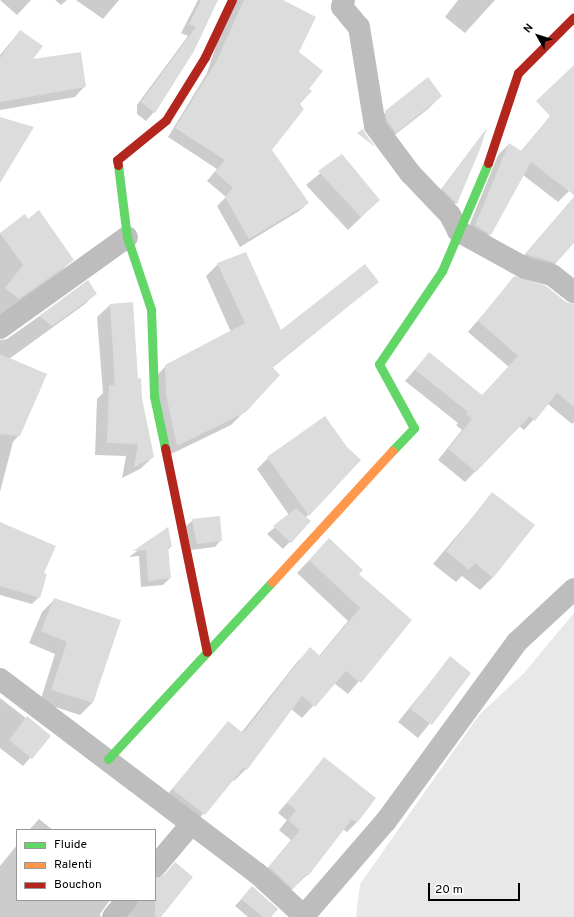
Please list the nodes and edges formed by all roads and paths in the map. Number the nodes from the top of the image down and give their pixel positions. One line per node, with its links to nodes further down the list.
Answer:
1 (232, 0): 5 (street)
2 (344, 0): 4 (street)
3 (574, 17): 4 (street)
4 (458, 231): 6 (street); 9 (street)
5 (127, 237): 7 (street); 9 (street)
6 (574, 292)
7 (0, 328)
8 (574, 589): 16 (street)
9 (207, 652): 11 (street)
10 (3, 687): 11 (street)
11 (108, 759): 12 (street)
12 (192, 823): 13 (street); 16 (street)
13 (156, 866)
14 (126, 901): 15 (street)
15 (113, 917)
16 (303, 917)

